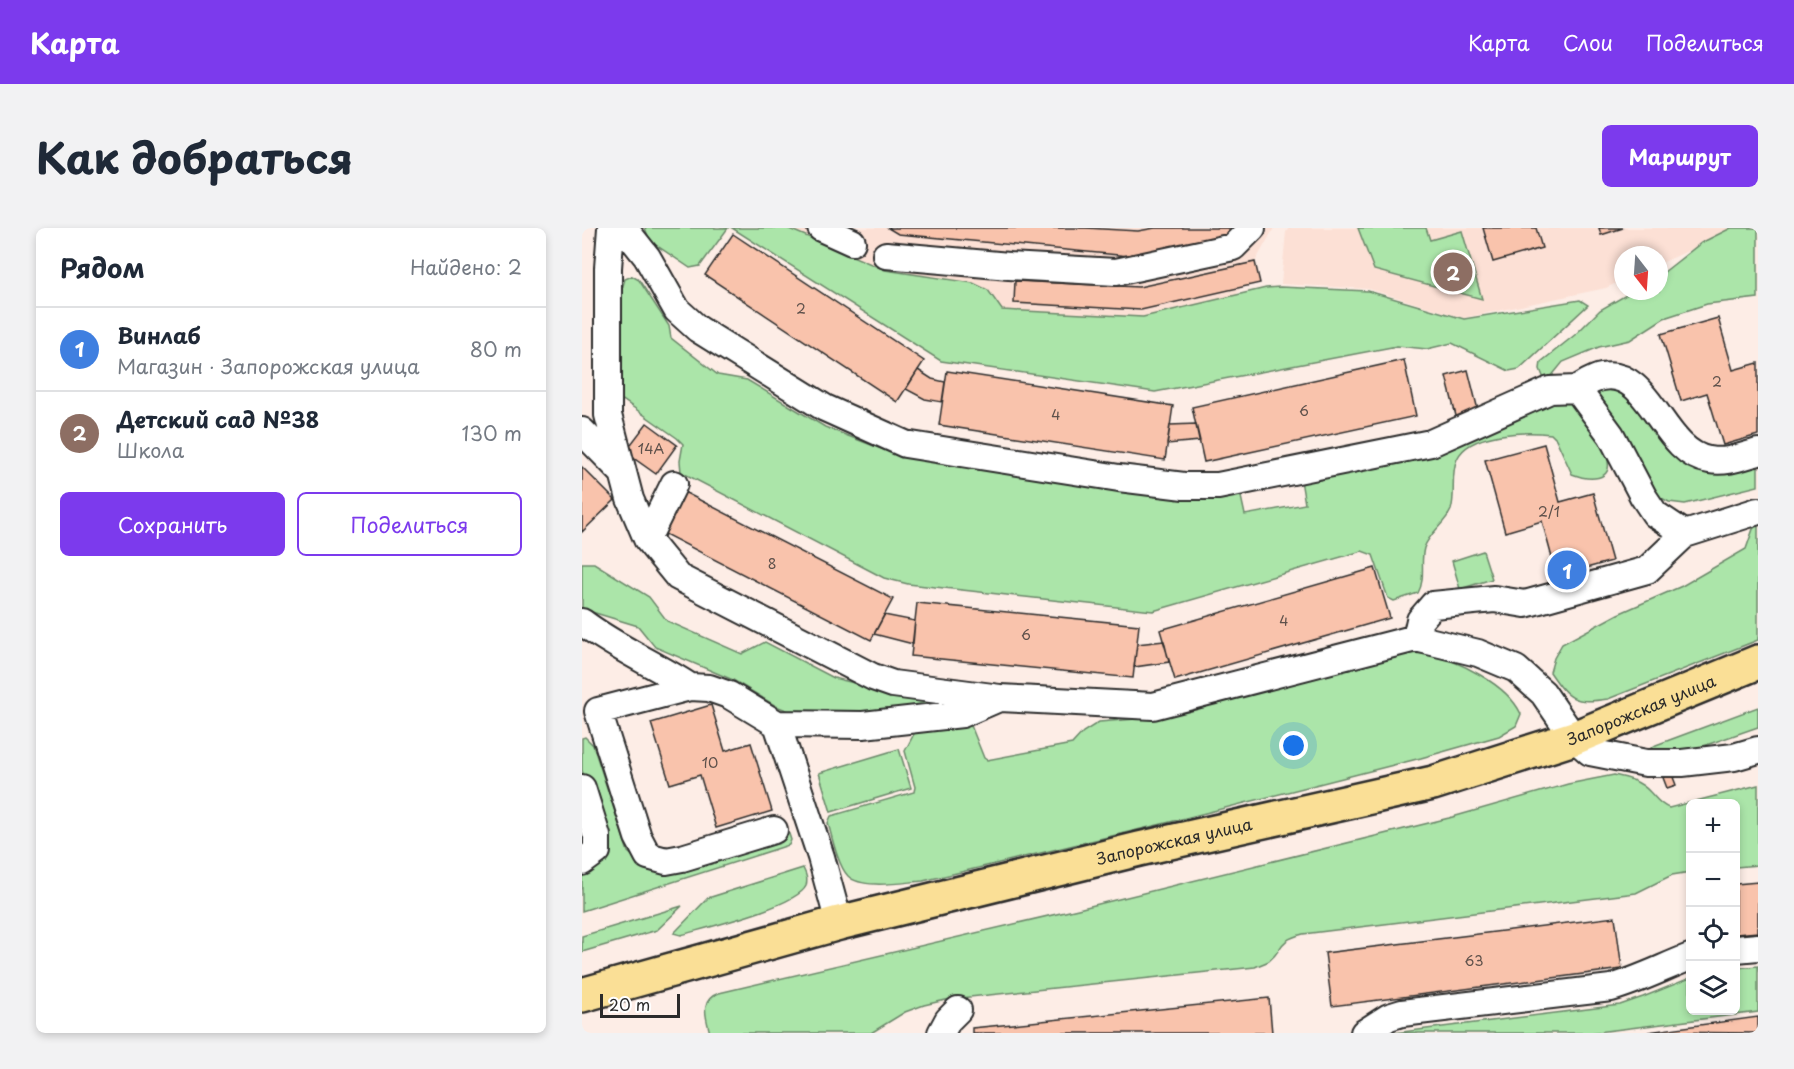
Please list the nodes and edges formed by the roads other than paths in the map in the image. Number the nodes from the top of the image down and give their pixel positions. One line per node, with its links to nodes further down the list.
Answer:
1 (612, 228): 10 (lane)
2 (624, 228): 7 (lane)
3 (821, 228): 5 (lane)
4 (1252, 228): 6 (lane)
5 (852, 243)
6 (886, 255)
7 (1577, 389): 9 (lane); 13 (lane)
8 (582, 431): 10 (lane)
9 (1758, 452)
10 (624, 473): 14 (lane)
11 (674, 484): 14 (lane)
12 (1758, 511): 13 (lane)
13 (1685, 534): 16 (lane)
14 (647, 539): 19 (lane)
15 (582, 622): 18 (lane)
16 (1416, 638): 19 (lane); 22 (lane)
17 (1758, 662): 22 (main road, Запорожская улица)
18 (690, 687): 20 (lane); 21 (lane)
19 (1000, 698): 21 (lane)
20 (590, 713): 25 (lane)
21 (777, 724): 27 (lane)
22 (1574, 738): 23 (lane); 27 (main road, Запорожская улица)
23 (1758, 750)
24 (582, 788): 26 (lane)
25 (774, 830)
26 (582, 862)
27 (839, 922): 31 (main road, Запорожская улица)
28 (1758, 947): 29 (lane)
29 (1740, 949)
30 (1686, 959): 34 (lane)
31 (582, 995)
32 (958, 1010): 33 (lane)
33 (941, 1033)
34 (1364, 1033)

